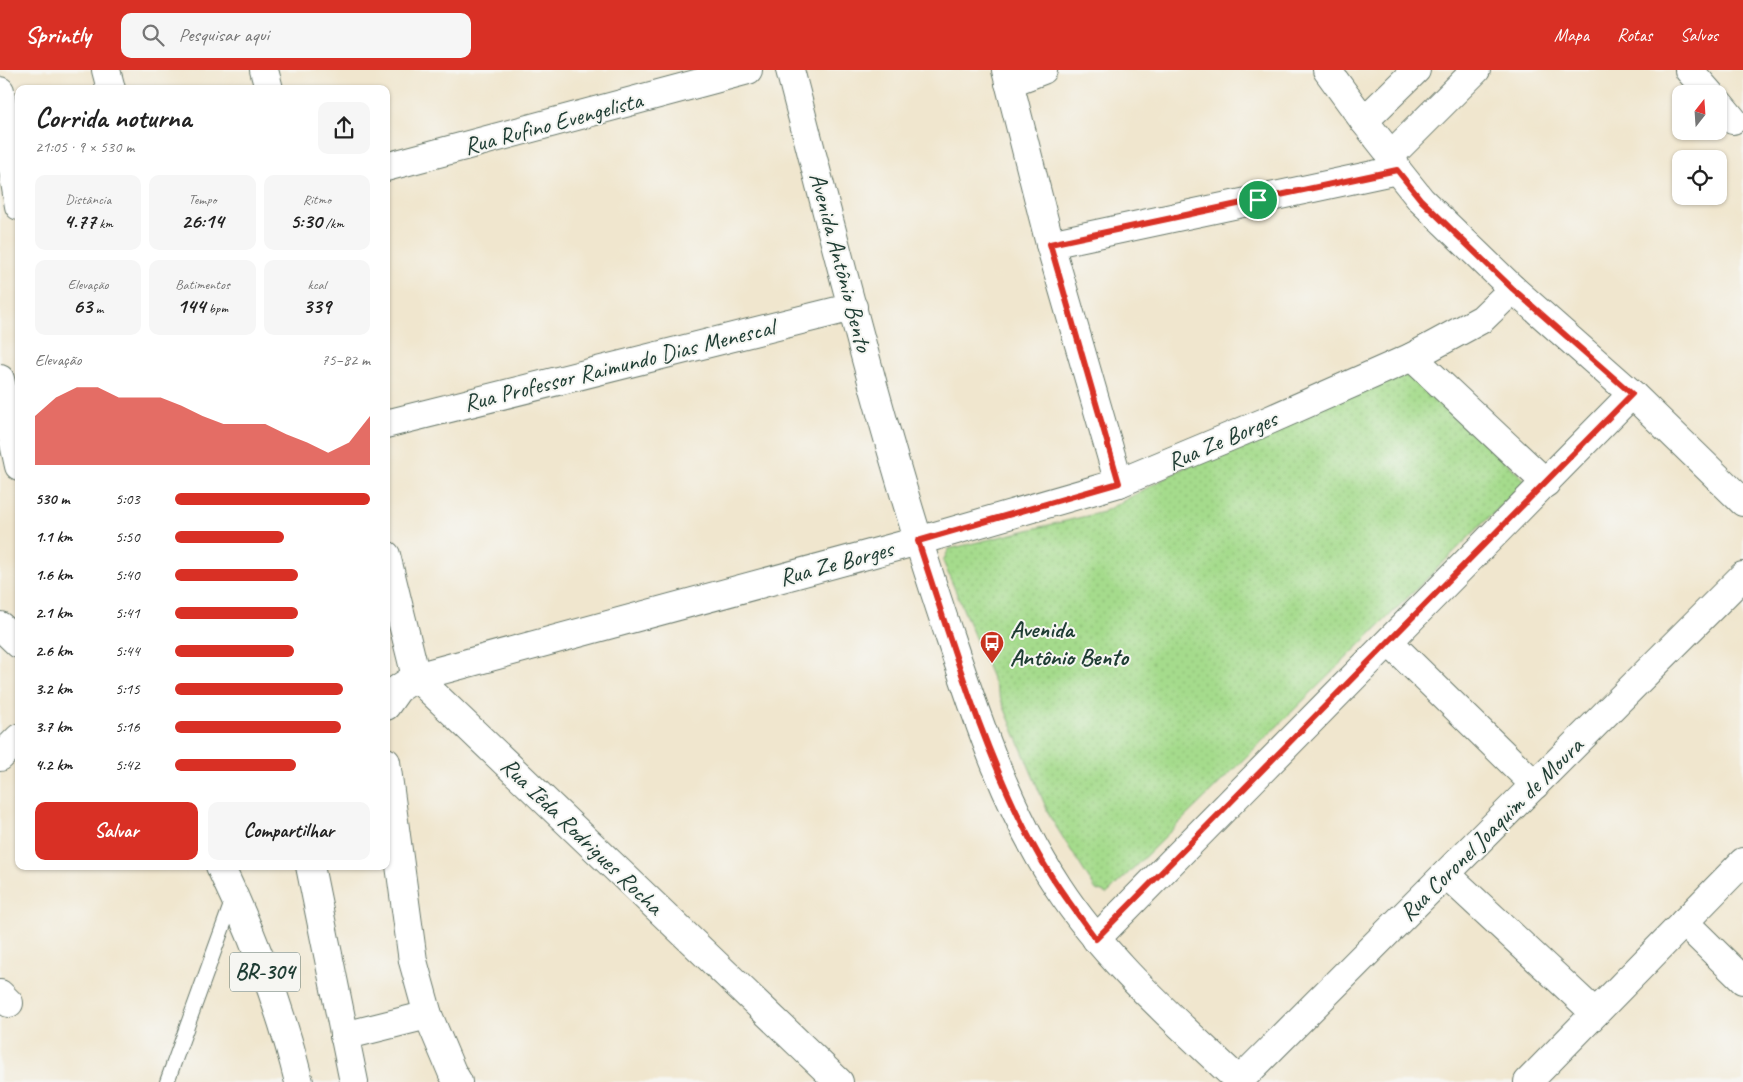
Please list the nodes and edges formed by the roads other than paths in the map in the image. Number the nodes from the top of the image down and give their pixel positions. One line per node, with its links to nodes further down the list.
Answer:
1 (106, 70): 11 (main road)
2 (264, 70): 12 (main road)
3 (748, 70): 17 (main road, Rua Rufino Evengelista)
4 (790, 70): 21 (main road, Avenida Antônio Bento)
5 (1043, 70): 10 (main road)
6 (1327, 70): 15 (main road)
7 (1416, 70): 15 (main road)
8 (1476, 70): 16 (main road)
9 (1689, 70): 13 (main road)
10 (1008, 76): 19 (main road)
11 (110, 85)
12 (268, 85)
13 (1702, 85)
14 (0, 91): 18 (main road)
15 (1364, 121): 16 (main road)
16 (1394, 162): 19 (main road); 20 (main road)
17 (390, 166)
18 (15, 182)
19 (1050, 244): 28 (main road)
20 (1513, 289): 22 (main road, Rua Ze Borges); 24 (main road)
21 (853, 307): 25 (main road, Rua Professor Raimundo Dias Menescal); 30 (main road, Avenida Antônio Bento)
22 (1412, 357): 27 (main road); 28 (main road, Rua Ze Borges)
23 (0, 378): 26 (main road)
24 (1632, 394): 27 (main road); 29 (main road)
25 (390, 423)
26 (15, 447)
27 (1546, 482): 35 (main road)
28 (1119, 483): 30 (main road, Rua Ze Borges)
29 (1743, 502)
30 (918, 541): 36 (main road, Rua Ze Borges); 48 (main road, Avenida Antônio Bento)
31 (390, 571): 36 (main road)
32 (1743, 576): 40 (main road, Rua Coronel Joaquim de Moura)
33 (0, 626): 34 (main road)
34 (15, 640)
35 (1389, 642): 40 (main road); 48 (main road)
36 (416, 677): 37 (main road); 58 (main road, Rua Iêda Rodrigues Rocha)
37 (390, 700)
38 (15, 742): 39 (main road)
39 (0, 757)
40 (1535, 785): 45 (main road, Rua Coronel Joaquim de Moura)
41 (390, 791): 51 (main road)
42 (1743, 862): 47 (main road)
43 (222, 870): 46 (main road, BR-304)
44 (311, 870): 52 (main road, BR-304)
45 (1446, 874): 50 (main road); 53 (main road, Rua Coronel Joaquim de Moura)
46 (234, 897): 54 (lane); 55 (main road, BR-304)
47 (1684, 922): 49 (main road); 50 (main road)
48 (1101, 934): 53 (main road, Avenida Antônio Bento)
49 (1743, 980)
50 (1596, 1013): 59 (main road)
51 (428, 1015): 52 (main road); 57 (main road)
52 (344, 1036): 56 (main road, BR-304)
53 (1250, 1078)
54 (167, 1082)
55 (299, 1082)
56 (354, 1082)
57 (458, 1082)
58 (839, 1082)
59 (1528, 1082)

